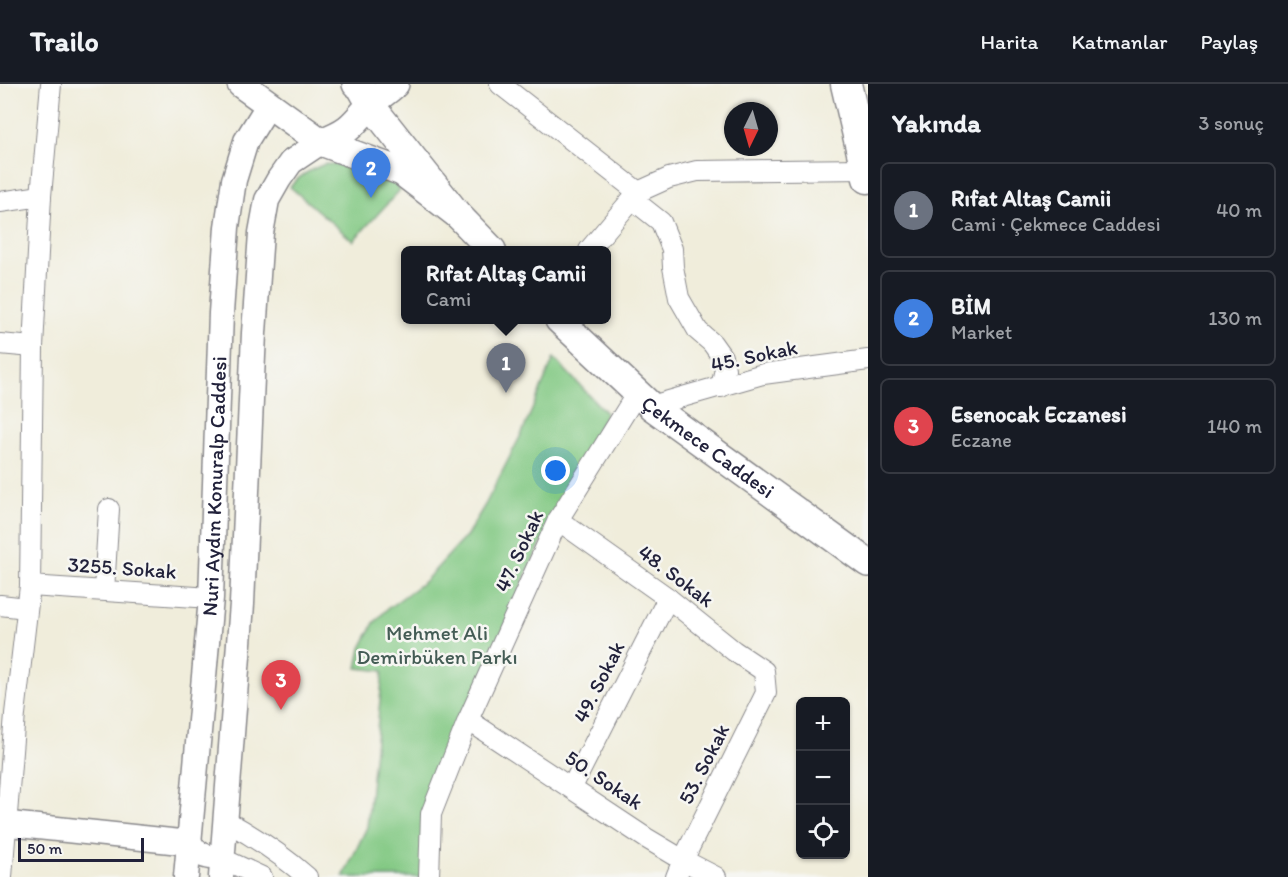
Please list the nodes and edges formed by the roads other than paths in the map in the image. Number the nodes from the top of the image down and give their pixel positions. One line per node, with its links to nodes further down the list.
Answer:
1 (51, 84): 11 (street)
2 (241, 84): 6 (main road)
3 (395, 84): 7 (main road)
4 (500, 84): 10 (street)
5 (846, 85): 9 (main road)
6 (275, 94): 8 (main road); 27 (street, Nuri Aydın Konuralp Caddesi)
7 (363, 94): 8 (main road); 13 (main road)
8 (321, 142): 13 (main road); 36 (street, Nuri Aydın Konuralp Caddesi)
9 (867, 173): 10 (street)
10 (635, 195): 15 (street); 20 (street)
11 (41, 196): 12 (street); 18 (street)
12 (0, 202)
13 (458, 215): 14 (main road)
14 (488, 246)
15 (592, 246)
16 (563, 324): 21 (main road, Çekmece Caddesi)
17 (0, 344): 18 (street)
18 (33, 347): 25 (street)
19 (868, 360): 20 (street, 45. Sokak)
20 (721, 387): 21 (street, 45. Sokak)
21 (644, 400): 23 (street, 47. Sokak); 24 (main road, Çekmece Caddesi)
22 (109, 509): 26 (street)
23 (558, 520): 28 (street, 48. Sokak); 33 (street, 47. Sokak)
24 (868, 563)
25 (30, 586): 26 (street, 3255. Sokak); 30 (street)
26 (105, 590): 27 (street, 3255. Sokak)
27 (211, 598): 35 (street, Nuri Aydın Konuralp Caddesi)
28 (668, 598): 31 (street, 48. Sokak); 34 (street, 49. Sokak)
29 (0, 605): 30 (street)
30 (27, 608): 32 (street)
31 (764, 671): 40 (street, 53. Sokak)
32 (7, 714): 37 (street)
33 (468, 720): 34 (street, 50. Sokak); 45 (street, 47. Sokak)
34 (572, 787): 40 (street, 50. Sokak)
35 (193, 815): 36 (street); 38 (street, Nuri Aydın Konuralp Caddesi)
36 (226, 820): 39 (street, Nuri Aydın Konuralp Caddesi); 44 (street)
37 (4, 823): 38 (street); 41 (street)
38 (190, 843): 39 (street); 42 (street, Nuri Aydın Konuralp Caddesi)
39 (222, 868): 43 (street)
40 (680, 869): 46 (street, 50. Sokak)
41 (2, 877)
42 (186, 877)
43 (262, 877)
44 (307, 877)
45 (429, 877)
46 (716, 877)

